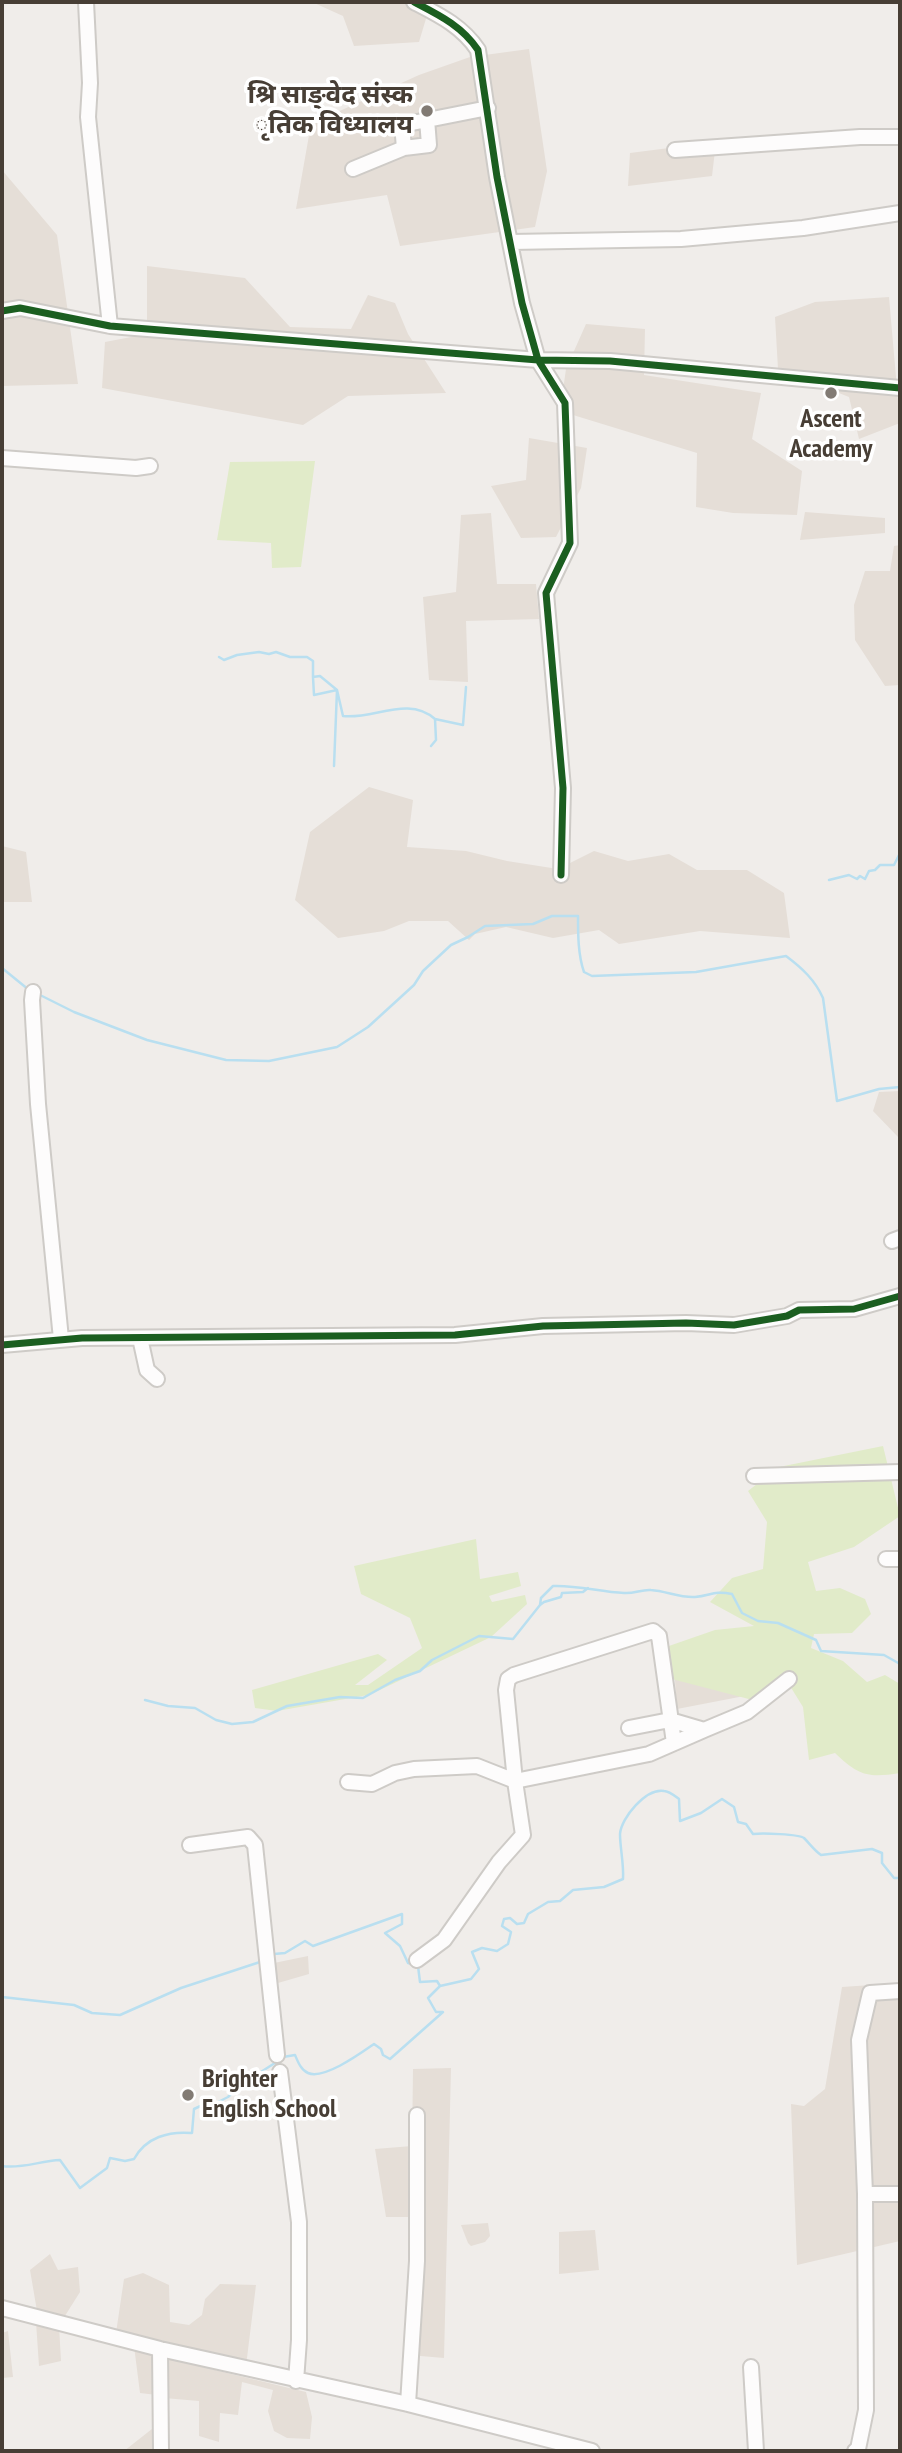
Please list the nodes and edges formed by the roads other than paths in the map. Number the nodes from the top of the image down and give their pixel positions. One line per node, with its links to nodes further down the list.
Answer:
1 (86, 2): 12 (street)
2 (414, 2): 3 (street)
3 (488, 108): 4 (street); 10 (street)
4 (427, 119): 6 (street); 6 (street)
5 (900, 137): 7 (street)
6 (404, 148): 8 (street)
7 (675, 150)
8 (354, 169)
9 (900, 213): 10 (street)
10 (511, 242): 13 (street)
11 (2, 311): 12 (street)
12 (110, 326): 13 (street)
13 (538, 360): 14 (street); 17 (street)
14 (900, 388)
15 (2, 458): 16 (street)
16 (150, 466)
17 (561, 875)
18 (33, 992): 21 (street)
19 (900, 1296): 20 (street)
20 (141, 1338): 21 (street); 23 (street)
21 (61, 1339): 22 (street)
22 (2, 1345)
23 (157, 1378)
24 (900, 1472): 25 (street)
25 (754, 1476)
26 (789, 1679): 29 (street)
27 (670, 1720): 28 (street); 29 (street); 30 (street); 31 (street)
28 (629, 1728)
29 (704, 1730): 30 (street)
30 (674, 1743): 31 (street)
31 (515, 1781): 32 (street); 34 (street)
32 (348, 1782)
33 (190, 1845): 36 (street)
34 (417, 1961)
35 (900, 1991): 39 (street)
36 (277, 2055)
37 (280, 2072): 44 (street)
38 (417, 2115): 45 (street)
39 (865, 2194): 40 (street); 49 (street)
40 (900, 2194)
41 (2, 2308): 42 (street)
42 (160, 2349): 44 (street); 46 (street)
43 (751, 2367): 48 (street)
44 (296, 2381): 45 (street)
45 (408, 2404): 47 (street)
46 (161, 2451)
47 (592, 2451)
48 (756, 2451)
49 (855, 2451)

